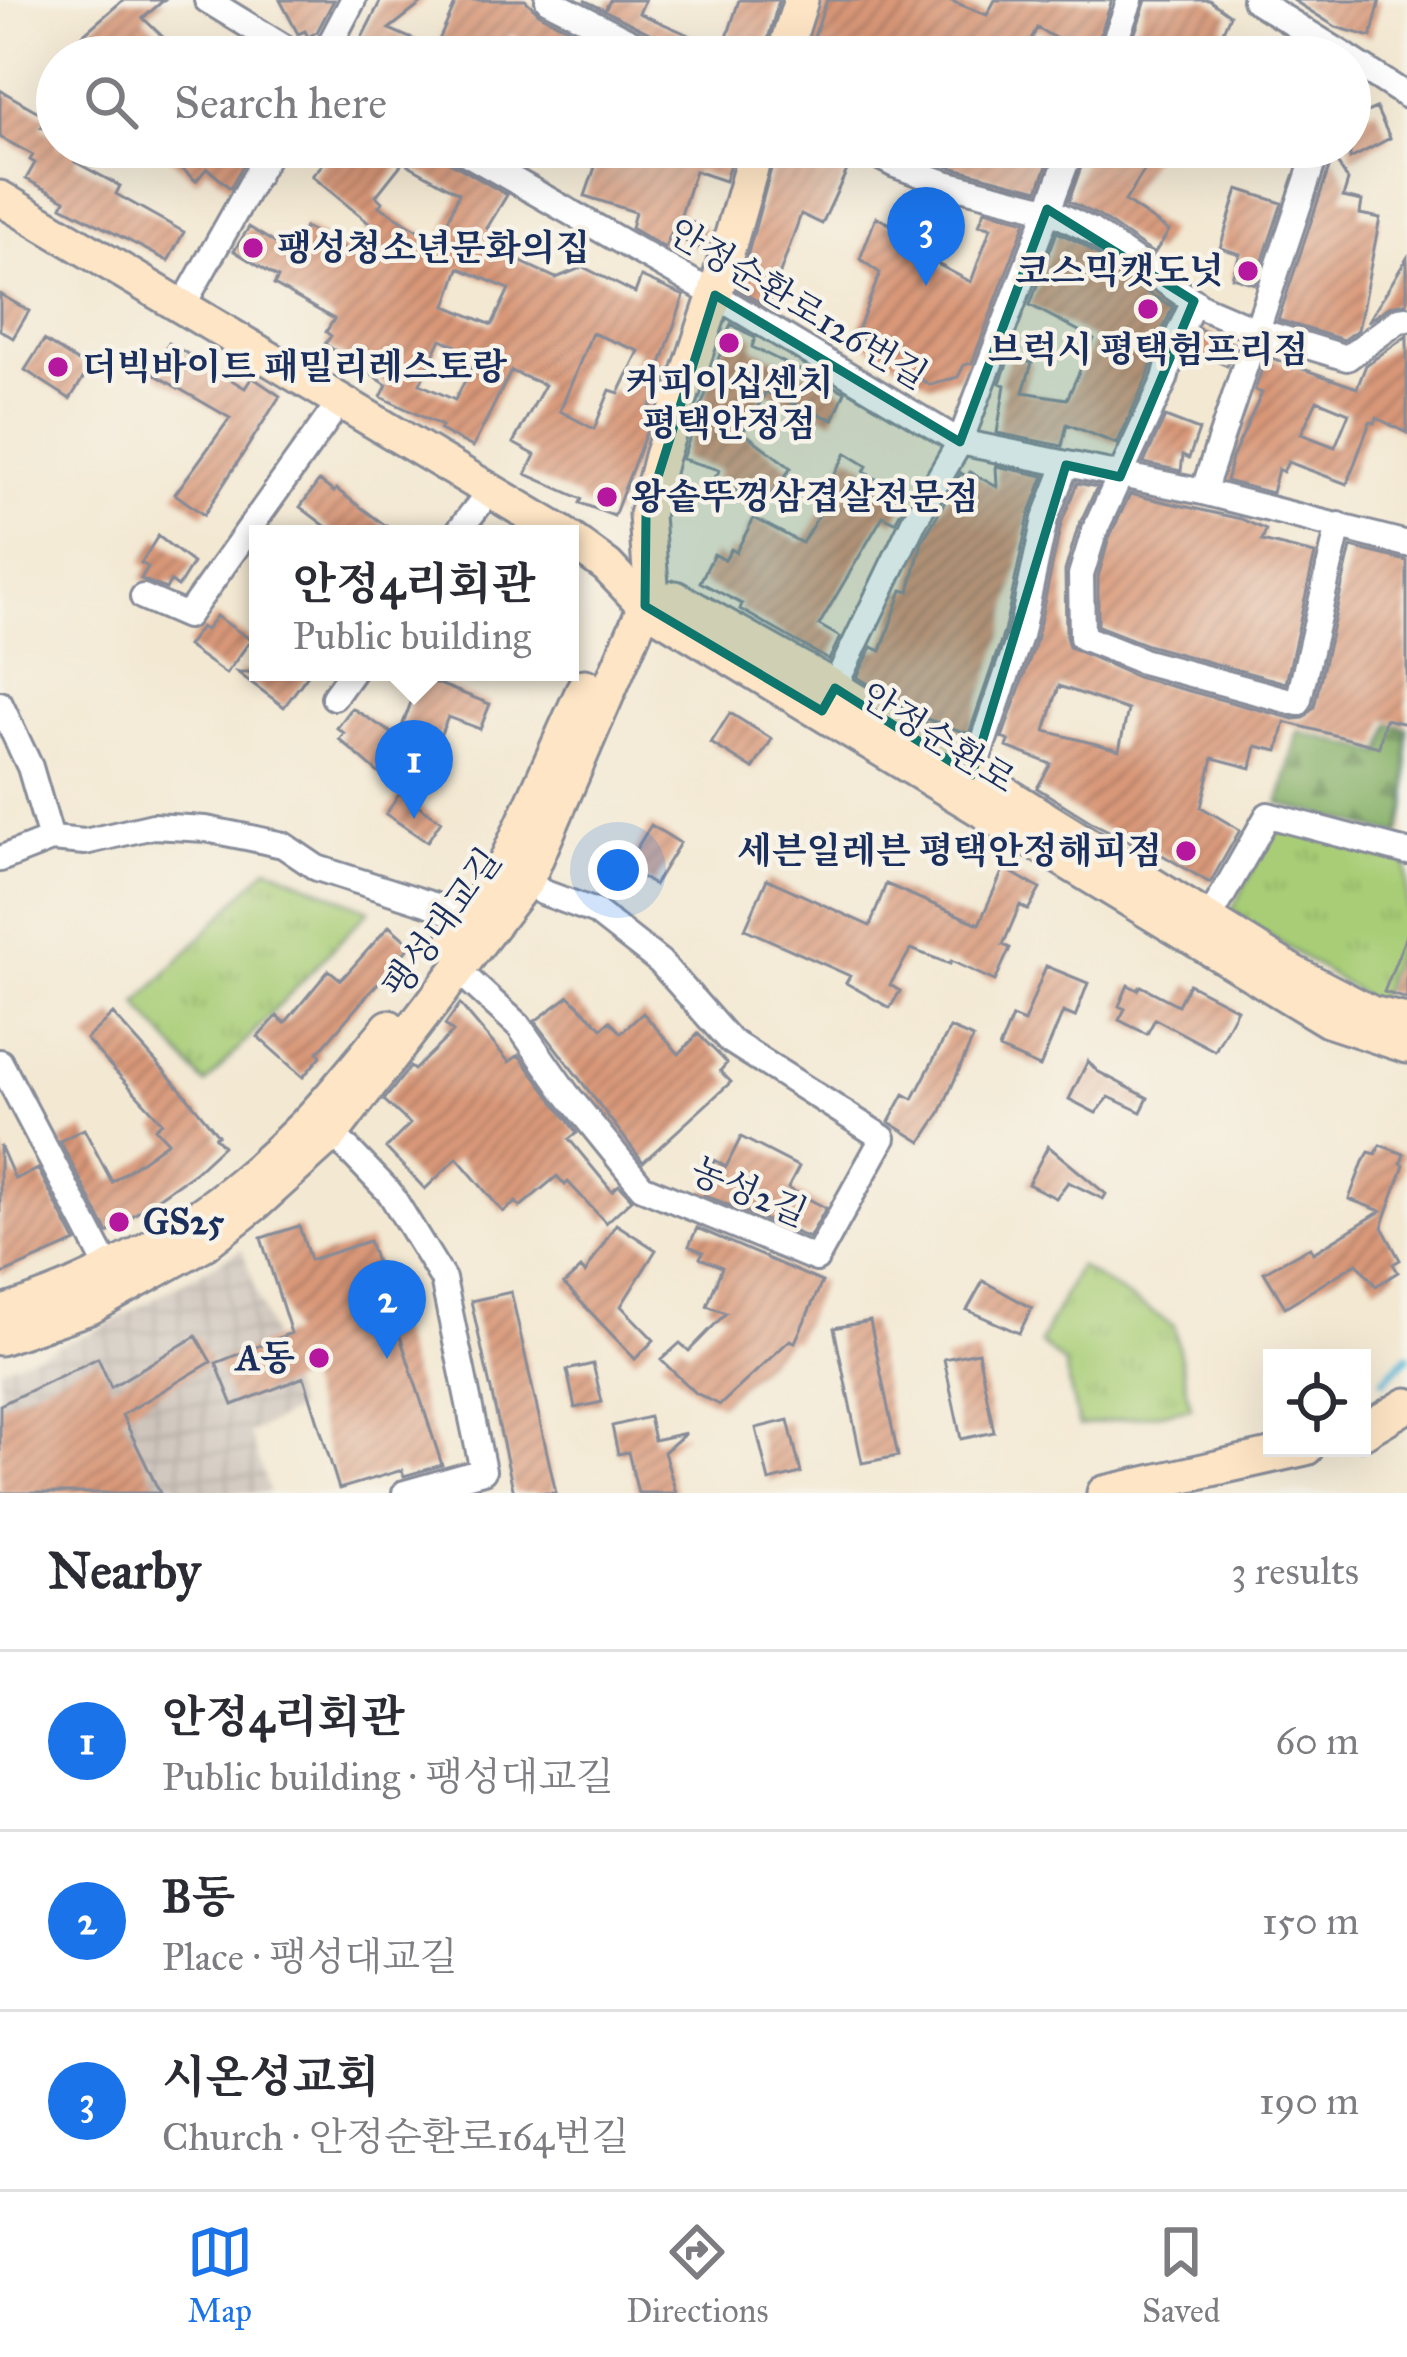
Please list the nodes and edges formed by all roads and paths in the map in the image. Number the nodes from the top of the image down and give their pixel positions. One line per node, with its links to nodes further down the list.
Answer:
1 (207, 0): 7 (street)
2 (353, 0): 8 (street)
3 (548, 0): 9 (street)
4 (801, 0): 10 (main road)
5 (1130, 0): 11 (street)
6 (1255, 0): 12 (street)
7 (266, 36)
8 (333, 36)
9 (619, 36)
10 (790, 36)
11 (1117, 36)
12 (1313, 36)
13 (1371, 73): 14 (street)
14 (1407, 96)
15 (260, 168): 25 (street)
16 (493, 168): 23 (street, 안정순환로126번길)
17 (751, 168): 23 (main road)
18 (903, 168): 22 (street)
19 (1064, 168): 22 (street)
20 (1311, 168): 27 (street)
21 (0, 198): 25 (main road, 안정순환로)
22 (1047, 209): 24 (street); 29 (street)
23 (716, 295): 29 (street, 안정순환로126번길); 41 (main road)
24 (1194, 302): 27 (street); 31 (street)
25 (183, 305): 28 (main road, 안정순환로)
26 (1407, 319): 27 (street)
27 (1258, 331): 33 (street)
28 (340, 400): 32 (main road, 안정순환로); 34 (street)
29 (959, 442): 30 (street, 안정순환로126번길); 45 (street)
30 (1066, 465): 31 (street, 안정순환로126번길); 47 (street, 안정순환로)
31 (1120, 476): 33 (street, 안정순환로126번길); 37 (street)
32 (490, 491): 35 (street); 36 (main road, 안정순환로)
33 (1203, 492): 37 (street, 안정순환로126번길)
34 (251, 525)
35 (463, 525)
36 (548, 525)
37 (1339, 525): 39 (street, 안정순환로126번길)
38 (249, 528): 42 (street)
39 (1407, 544)
40 (579, 545): 41 (main road, 안정순환로)
41 (640, 588): 45 (main road, 안정순환로); 51 (main road, 팽성대교길); 52 (main road, 팽성대교길)
42 (143, 597)
43 (346, 681): 44 (street)
44 (334, 698)
45 (828, 700): 47 (main road, 안정순환로); 53 (main road, 안정순환로)
46 (0, 704): 48 (street)
47 (972, 775): 53 (main road, 안정순환로)
48 (51, 839): 50 (street); 52 (street)
49 (1407, 853): 53 (street)
50 (0, 859)
51 (527, 880): 52 (main road, 팽성대교길); 54 (street, 농성2길)
52 (478, 929): 54 (main road, 팽성대교길); 58 (main road)
53 (1202, 932): 55 (main road, 안정순환로); 56 (main road, 안정순환로)
54 (460, 971): 58 (main road, 팽성대교길)
55 (1407, 1021)
56 (1407, 1046)
57 (0, 1062): 59 (street)
58 (320, 1128): 59 (main road, 팽성대교길); 65 (street)
59 (115, 1282): 60 (main road); 61 (main road, 팽성대교길)
60 (0, 1314)
61 (0, 1338)
62 (1407, 1405): 63 (main road)
63 (1371, 1427)
64 (1266, 1457): 66 (main road)
65 (405, 1493)
66 (1104, 1493)

